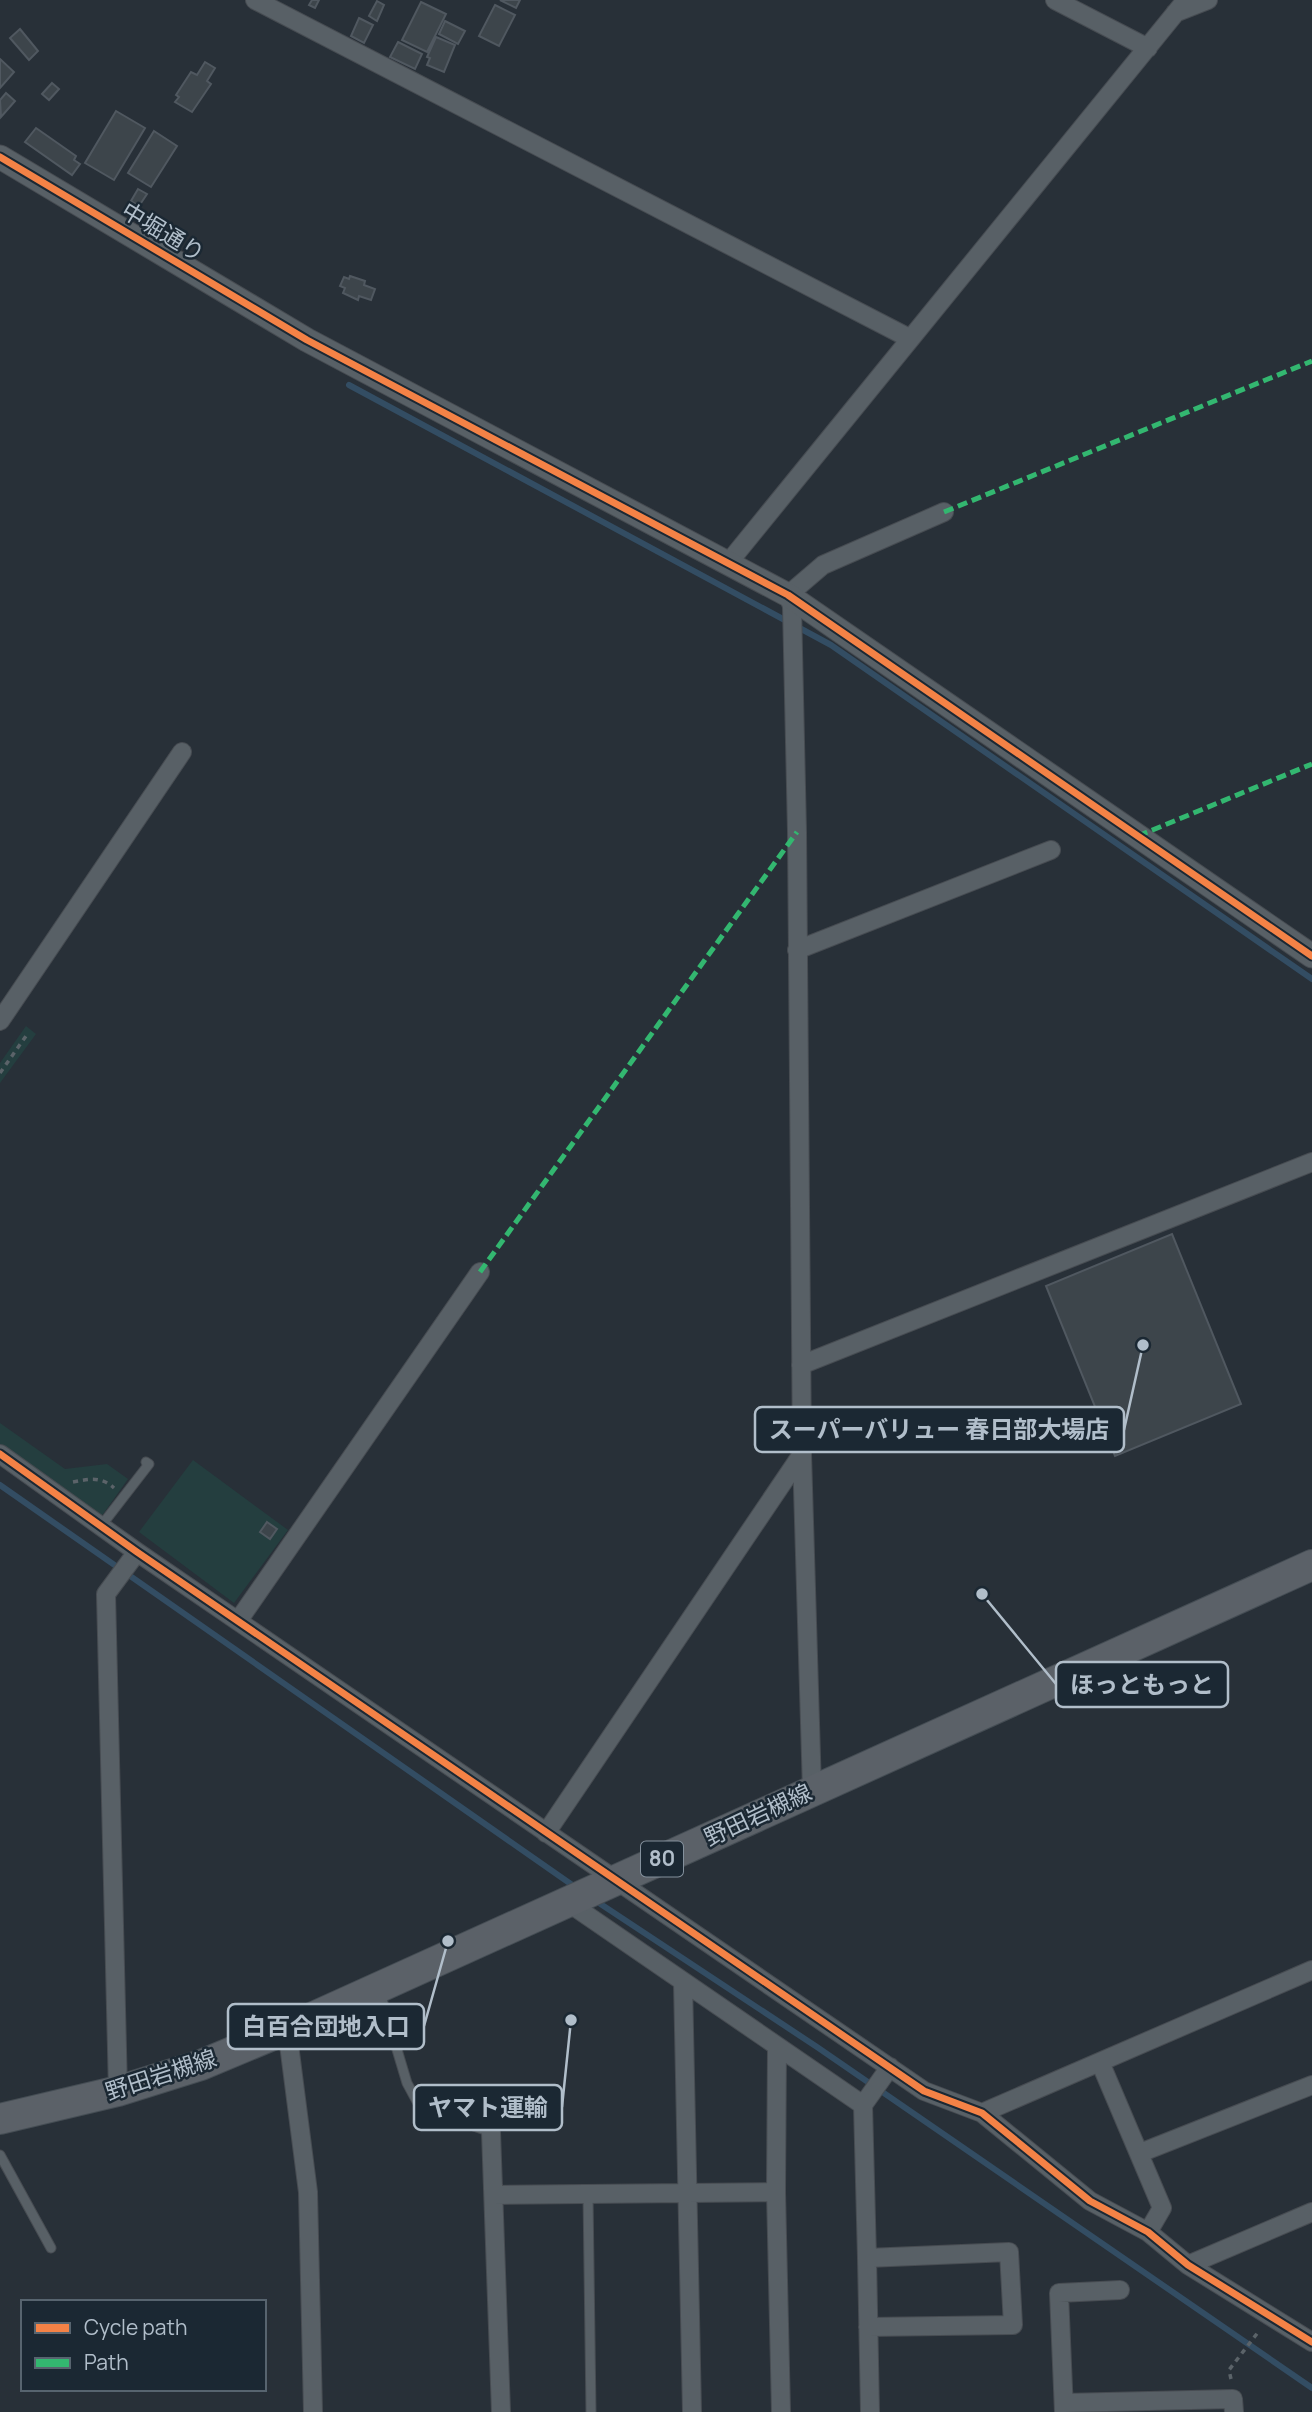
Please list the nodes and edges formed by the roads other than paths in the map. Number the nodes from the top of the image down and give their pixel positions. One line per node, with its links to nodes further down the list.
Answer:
1 (255, 0): 7 (street)
2 (1055, 0): 5 (street)
3 (1208, 0): 4 (street)
4 (1180, 7): 5 (street)
5 (1147, 48): 7 (street)
6 (0, 157): 9 (street, 中堀通り)
7 (909, 338): 9 (street)
8 (944, 512): 10 (street)
9 (729, 562): 10 (street, 中堀通り)
10 (790, 601): 13 (street); 14 (street, 中堀通り)
11 (182, 752): 15 (street)
12 (1051, 850): 13 (street)
13 (797, 950): 18 (street)
14 (1312, 956)
15 (0, 1021)
16 (1312, 1162): 18 (street)
17 (480, 1272): 25 (street)
18 (801, 1365): 20 (street)
19 (0, 1454): 22 (street)
20 (803, 1454): 26 (street); 27 (street)
21 (146, 1462): 22 (lane)
22 (101, 1525): 23 (street)
23 (137, 1552): 25 (street); 38 (street)
24 (1312, 1565): 26 (main road, 野田岩槻線 / 80)
25 (238, 1621): 27 (street)
26 (812, 1790): 28 (main road, 野田岩槻線 / 80)
27 (546, 1833): 28 (street)
28 (616, 1881): 29 (main road, 野田岩槻線 / 80); 36 (street)
29 (569, 1903): 31 (street); 32 (main road, 野田岩槻線 / 80)
30 (1312, 1970): 35 (street)
31 (683, 1982): 34 (street); 47 (street)
32 (378, 1988): 33 (main road, 野田岩槻線 / 80); 42 (lane)
33 (287, 2029): 38 (main road, 野田岩槻線 / 80); 59 (street)
34 (777, 2046): 39 (street); 45 (street)
35 (1100, 2062): 40 (street); 43 (street)
36 (890, 2067): 39 (street); 40 (street)
37 (1312, 2085): 43 (street)
38 (118, 2091): 41 (main road, 野田岩槻線 / 80)
39 (863, 2105): 52 (street)
40 (982, 2113): 50 (street)
41 (0, 2119)
42 (491, 2132): 48 (street)
43 (1140, 2153): 50 (street)
44 (0, 2155): 51 (lane)
45 (776, 2192): 47 (street); 63 (street)
46 (588, 2194): 47 (street); 48 (street); 61 (lane)
47 (687, 2194): 62 (street)
48 (494, 2195): 60 (street)
49 (1312, 2211): 53 (street)
50 (1148, 2232): 53 (street)
51 (51, 2248)
52 (867, 2258): 55 (street); 55 (street)
53 (1188, 2265): 56 (street)
54 (1120, 2290): 58 (street)
55 (868, 2327): 64 (street)
56 (1311, 2341)
57 (1233, 2405): 58 (street)
58 (1064, 2407)
59 (313, 2412)
60 (501, 2412)
61 (591, 2412)
62 (692, 2412)
63 (781, 2412)
64 (870, 2412)

